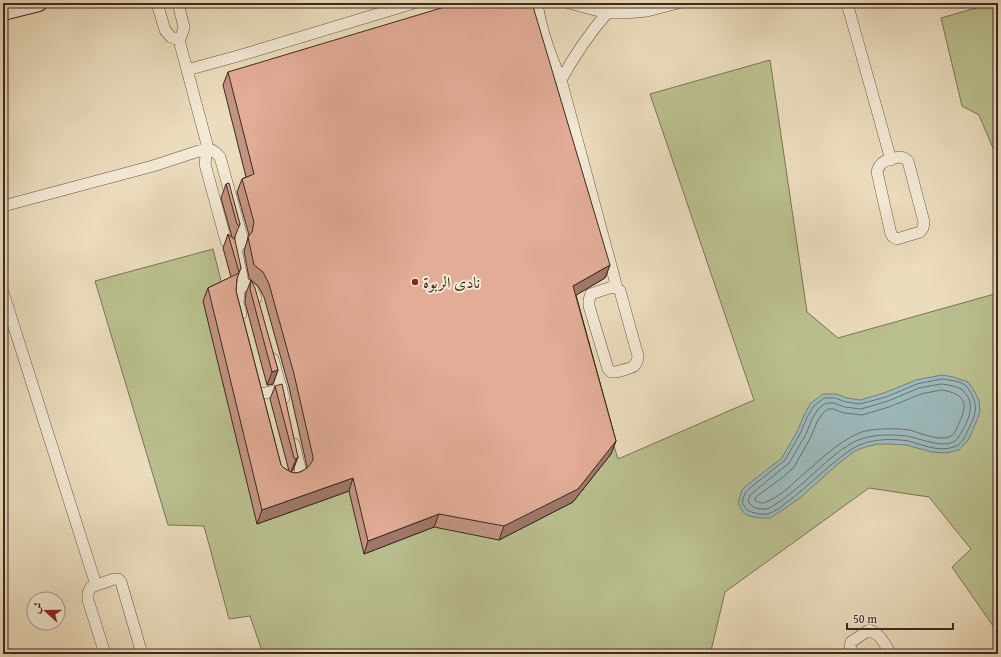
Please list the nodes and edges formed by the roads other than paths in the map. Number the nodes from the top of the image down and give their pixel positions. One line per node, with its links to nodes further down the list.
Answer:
1 (39, 3): 9 (main road)
2 (157, 3): 11 (street)
3 (178, 3): 11 (street)
4 (414, 3): 12 (street)
5 (537, 3): 13 (street)
6 (569, 3): 10 (street)
7 (678, 3): 10 (street)
8 (847, 3): 15 (street)
9 (3, 12)
10 (606, 13): 13 (street)
11 (179, 40): 12 (street)
12 (187, 70): 14 (street)
13 (561, 80): 19 (street)
14 (208, 148): 16 (street); 17 (street); 17 (street)
15 (891, 160): 15 (street)
16 (3, 206)
17 (236, 249): 18 (street)
18 (243, 282): 21 (street); 22 (street)
19 (617, 288): 19 (street)
20 (3, 292): 29 (street)
21 (259, 306)
22 (244, 326)
23 (270, 348): 24 (street)
24 (282, 389): 25 (street); 26 (street)
25 (261, 394)
26 (287, 412)
27 (292, 435): 28 (street)
28 (281, 469)
29 (96, 585): 30 (street); 31 (street)
30 (105, 654)
31 (142, 654)
32 (853, 654): 33 (street)
33 (890, 654)

